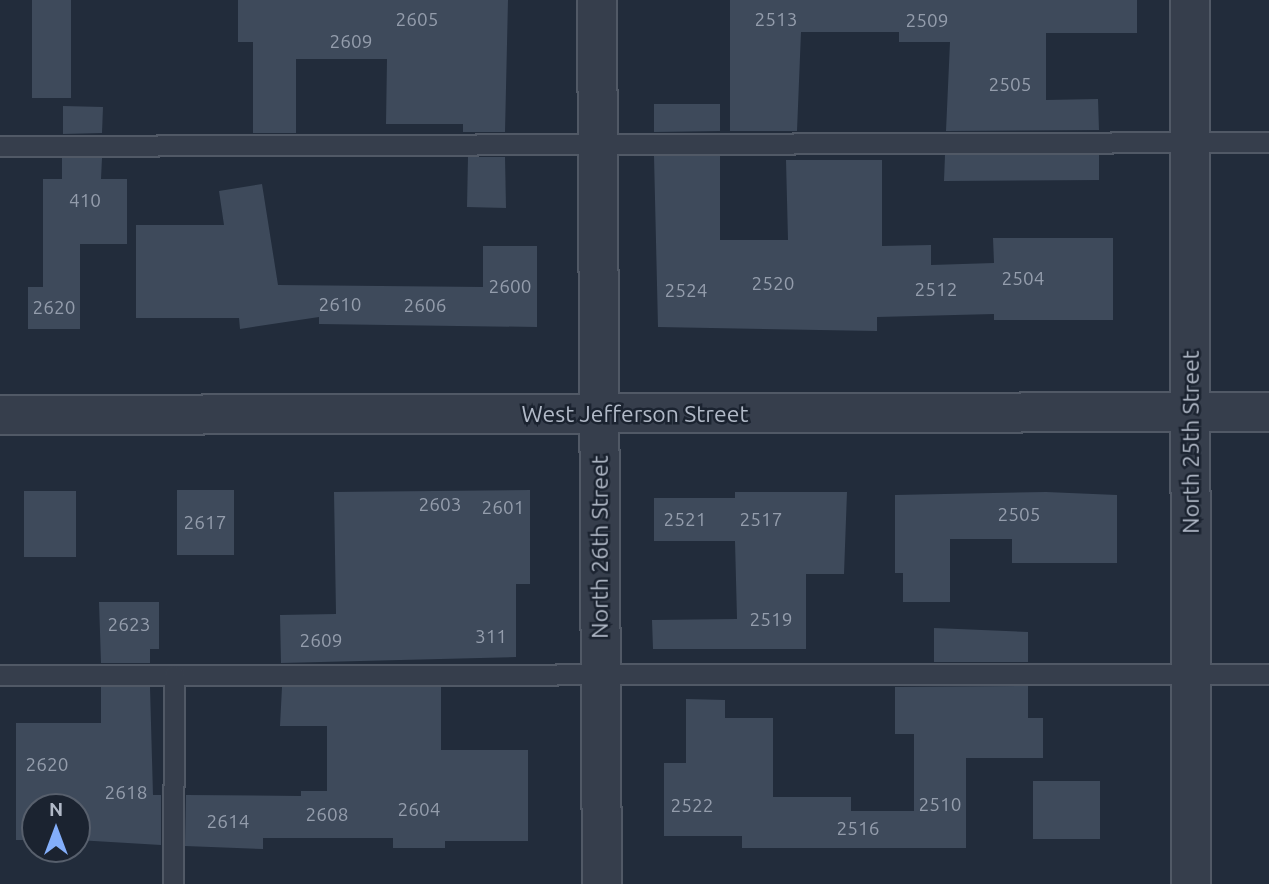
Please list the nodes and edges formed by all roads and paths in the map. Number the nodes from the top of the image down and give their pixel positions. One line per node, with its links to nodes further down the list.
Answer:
1 (597, 0): 5 (street, North 26th Street)
2 (1190, 0): 3 (street, North 25th Street)
3 (1190, 142): 4 (lane); 5 (lane); 7 (street, North 25th Street)
4 (1269, 142)
5 (598, 144): 6 (lane); 9 (street, North 26th Street)
6 (0, 146)
7 (1191, 412): 8 (street, West Jefferson Street); 9 (street, West Jefferson Street); 12 (street, North 25th Street)
8 (1269, 412)
9 (599, 414): 10 (street, West Jefferson Street); 11 (street, North 26th Street)
10 (0, 415)
11 (601, 674): 12 (lane); 15 (lane); 17 (street, North 26th Street)
12 (1191, 674): 13 (lane); 18 (street, North 25th Street)
13 (1269, 674)
14 (0, 675): 15 (lane)
15 (174, 675): 16 (lane)
16 (173, 884)
17 (602, 884)
18 (1191, 884)

